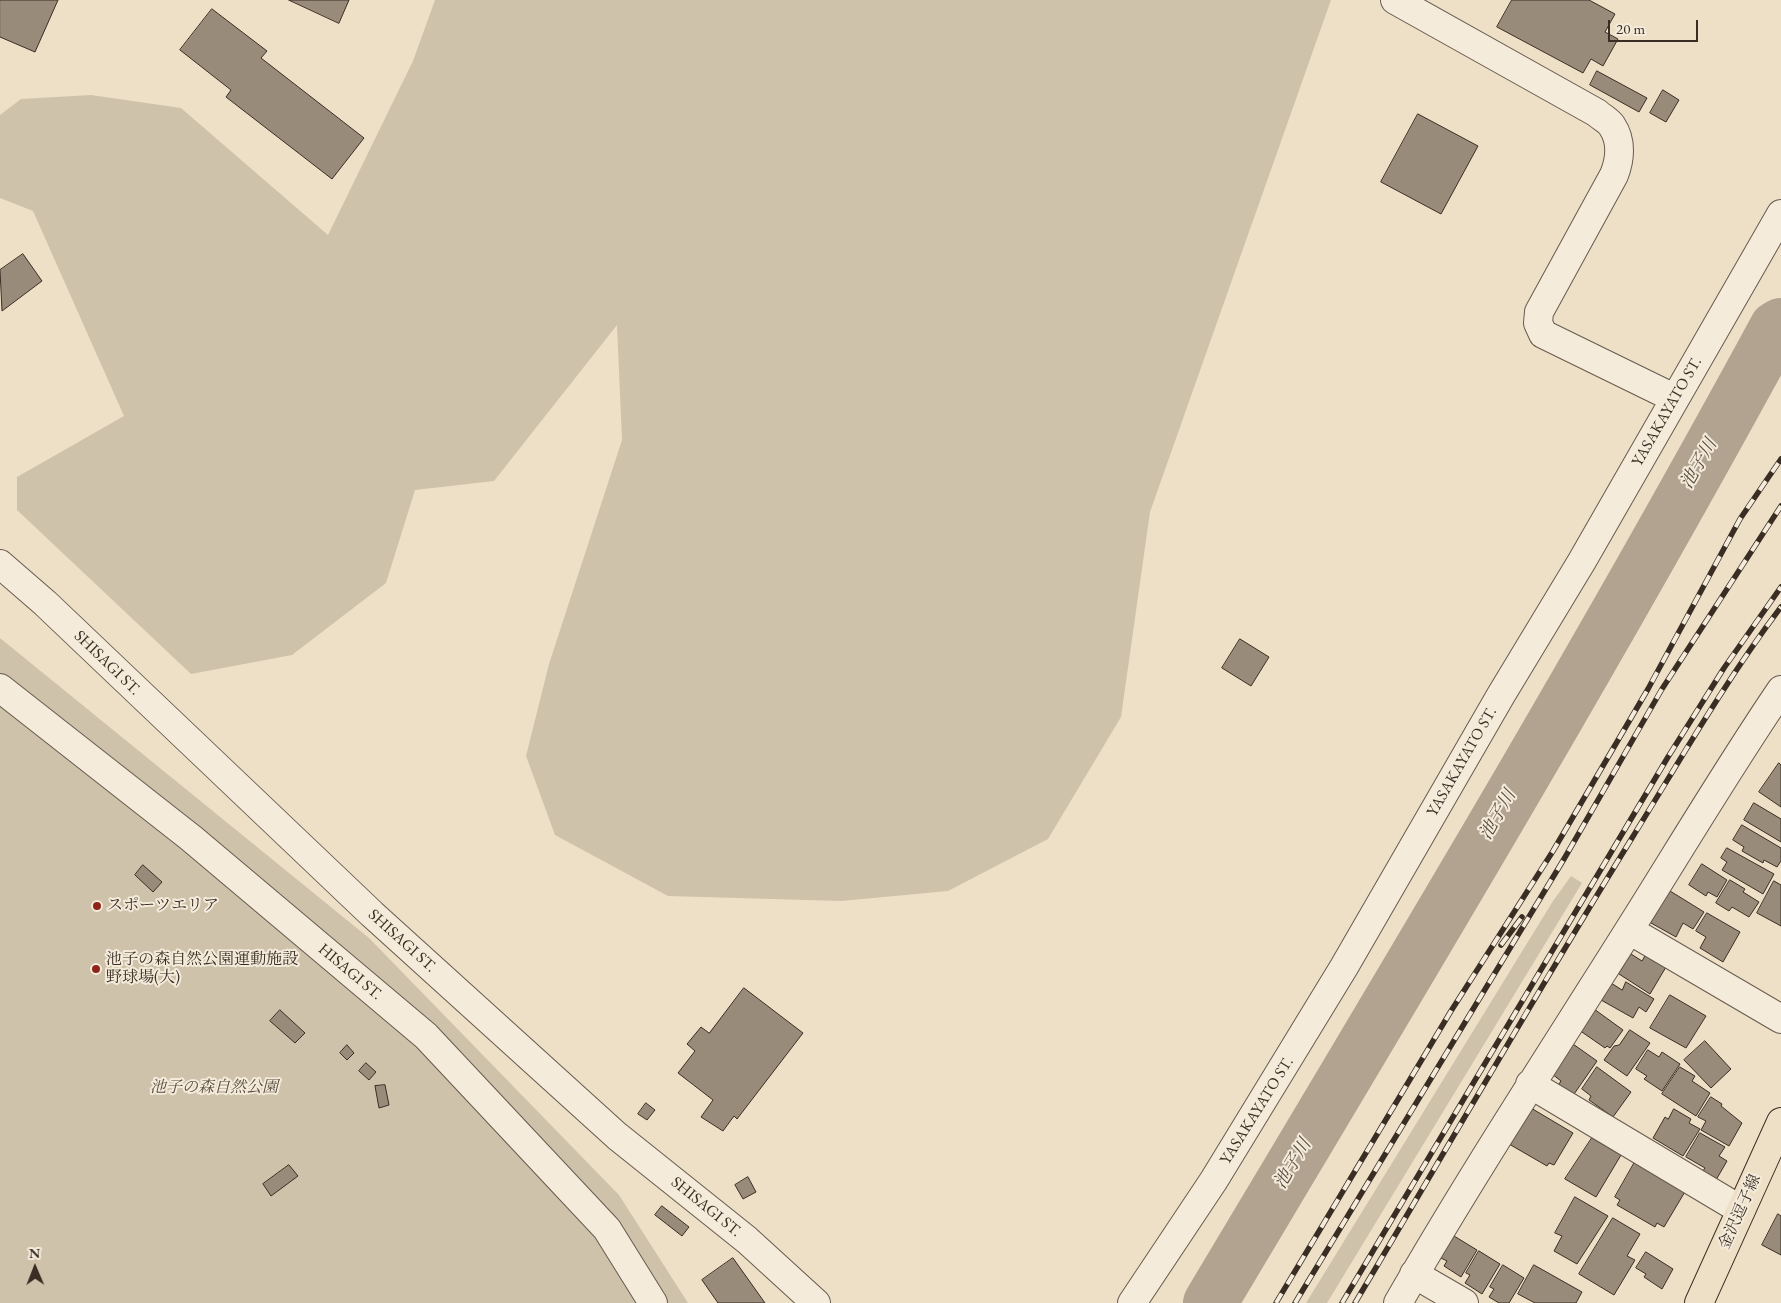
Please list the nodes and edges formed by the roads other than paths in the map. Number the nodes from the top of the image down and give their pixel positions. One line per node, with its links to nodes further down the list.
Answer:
1 (1395, 0): 3 (street)
2 (1781, 214): 3 (street, YASAKAYATO ST.)
3 (1674, 398): 15 (street, YASAKAYATO ST.)
4 (0, 564): 14 (street, SHISAGI ST.)
5 (0, 688): 13 (street, HISAGI ST.)
6 (1781, 690): 7 (street)
7 (1629, 930): 8 (street); 9 (street)
8 (1781, 1019)
9 (1530, 1084): 11 (street); 12 (street)
10 (1781, 1122): 11 (main road, 金沢逗子線)
11 (1741, 1210): 18 (main road, 金沢逗子線)
12 (1414, 1274): 16 (street); 17 (street)
13 (653, 1303)
14 (816, 1303)
15 (1132, 1303)
16 (1398, 1303)
17 (1464, 1303)
18 (1699, 1303)

